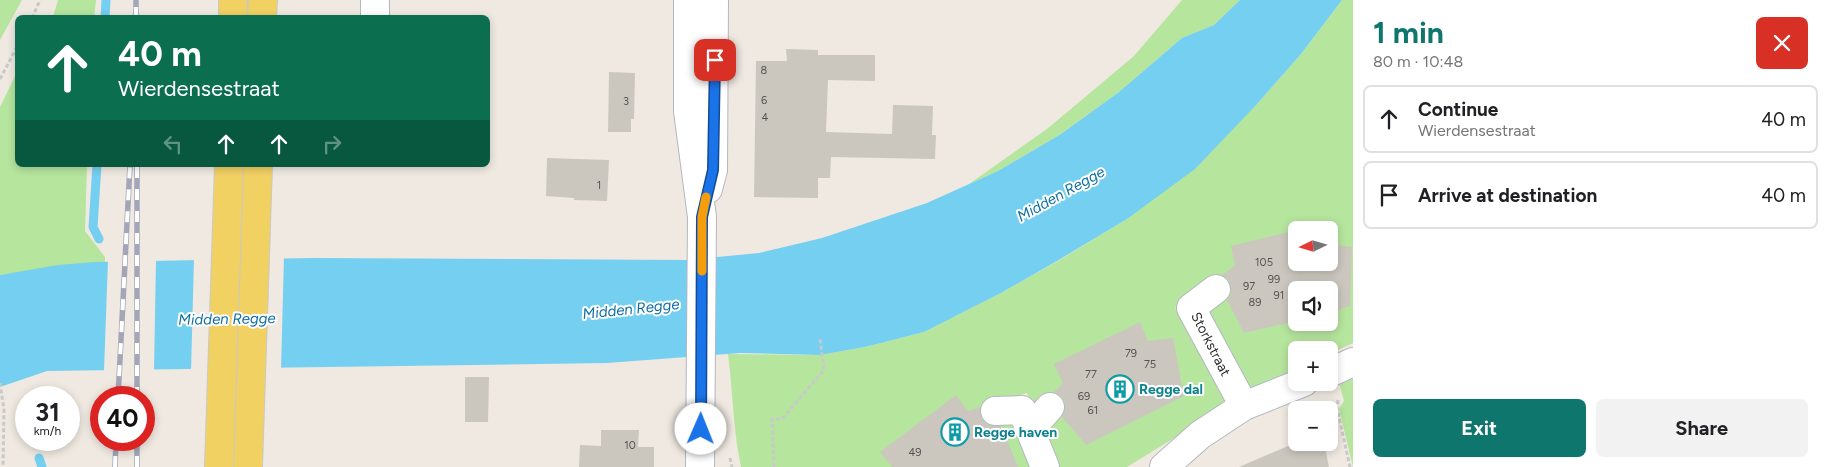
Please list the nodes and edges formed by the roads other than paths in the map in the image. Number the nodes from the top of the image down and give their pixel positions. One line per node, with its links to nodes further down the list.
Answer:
1 (234, 0): 6 (main road)
2 (263, 0): 7 (main road)
3 (374, 0): 8 (street)
4 (688, 0): 11 (street)
5 (714, 0): 11 (street)
6 (233, 15)
7 (262, 15)
8 (375, 15)
9 (229, 167): 20 (main road)
10 (258, 167): 21 (main road)
11 (702, 217): 22 (street)
12 (1216, 289): 16 (street, Storkstraat)
13 (1353, 362): 14 (street)
14 (1338, 369)
15 (1288, 388): 16 (street)
16 (1244, 406): 24 (street)
17 (1050, 407): 19 (street)
18 (995, 412): 19 (street)
19 (1030, 430): 23 (street)
20 (219, 467)
21 (248, 467)
22 (700, 467)
23 (1044, 467)
24 (1164, 467)

